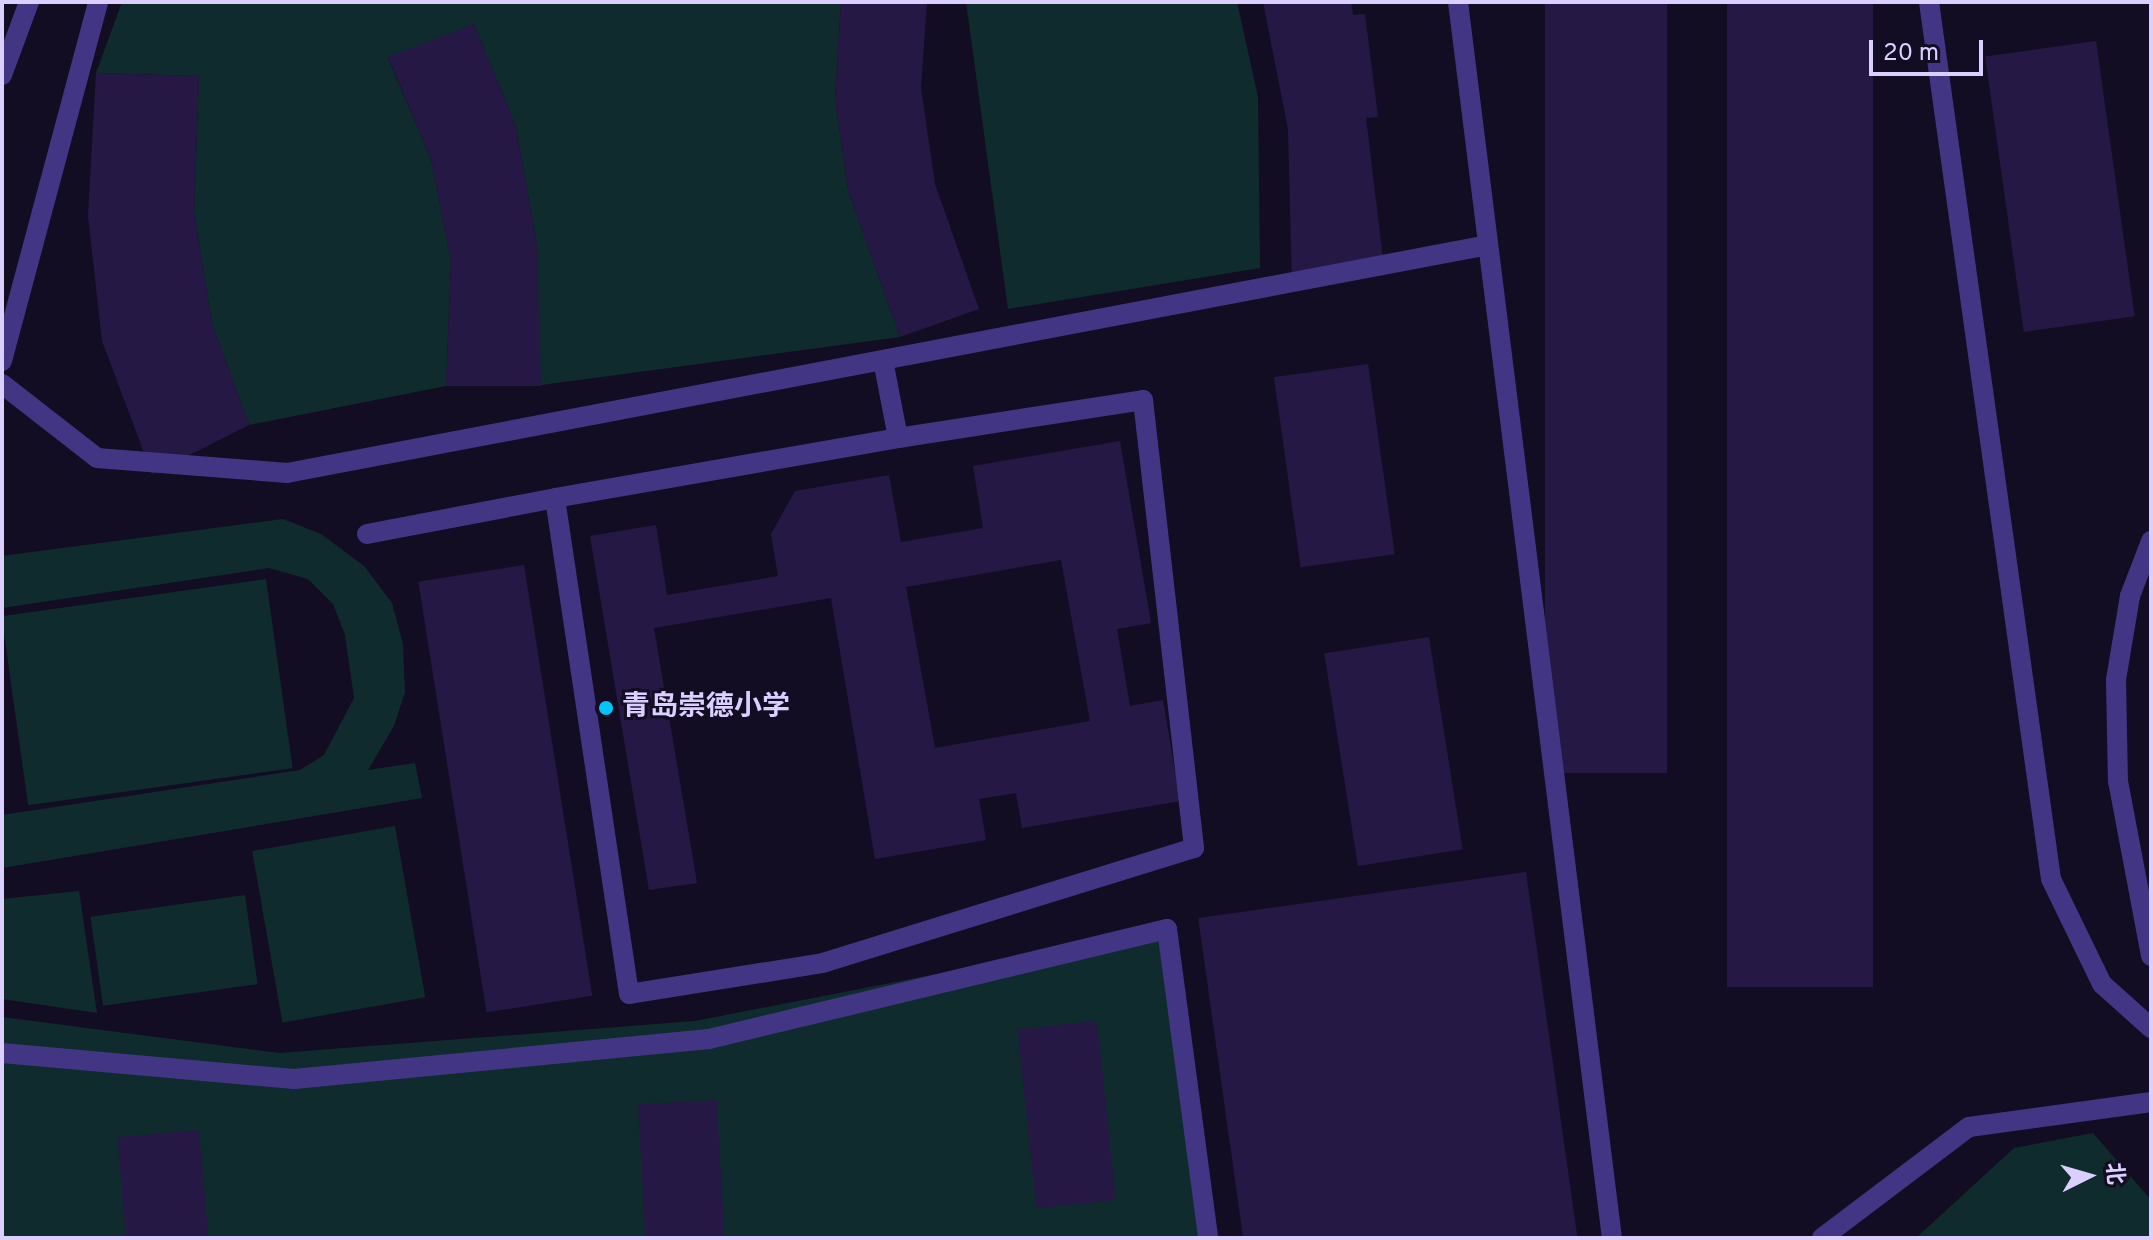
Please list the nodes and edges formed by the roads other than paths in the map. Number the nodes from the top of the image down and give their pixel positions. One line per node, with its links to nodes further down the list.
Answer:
1 (29, 2): 5 (street)
2 (98, 2): 8 (street)
3 (1458, 2): 6 (street)
4 (1929, 2): 15 (street)
5 (2, 75)
6 (1488, 245): 7 (street); 19 (street)
7 (883, 360): 9 (street); 10 (street)
8 (2, 361)
9 (2, 384)
10 (898, 438): 11 (street); 11 (street)
11 (555, 498): 12 (street)
12 (367, 534)
13 (2151, 541): 14 (street)
14 (2151, 956)
15 (2151, 1028)
16 (2, 1053): 18 (street)
17 (2151, 1102): 20 (street)
18 (1208, 1238)
19 (1612, 1238)
20 (1822, 1238)

